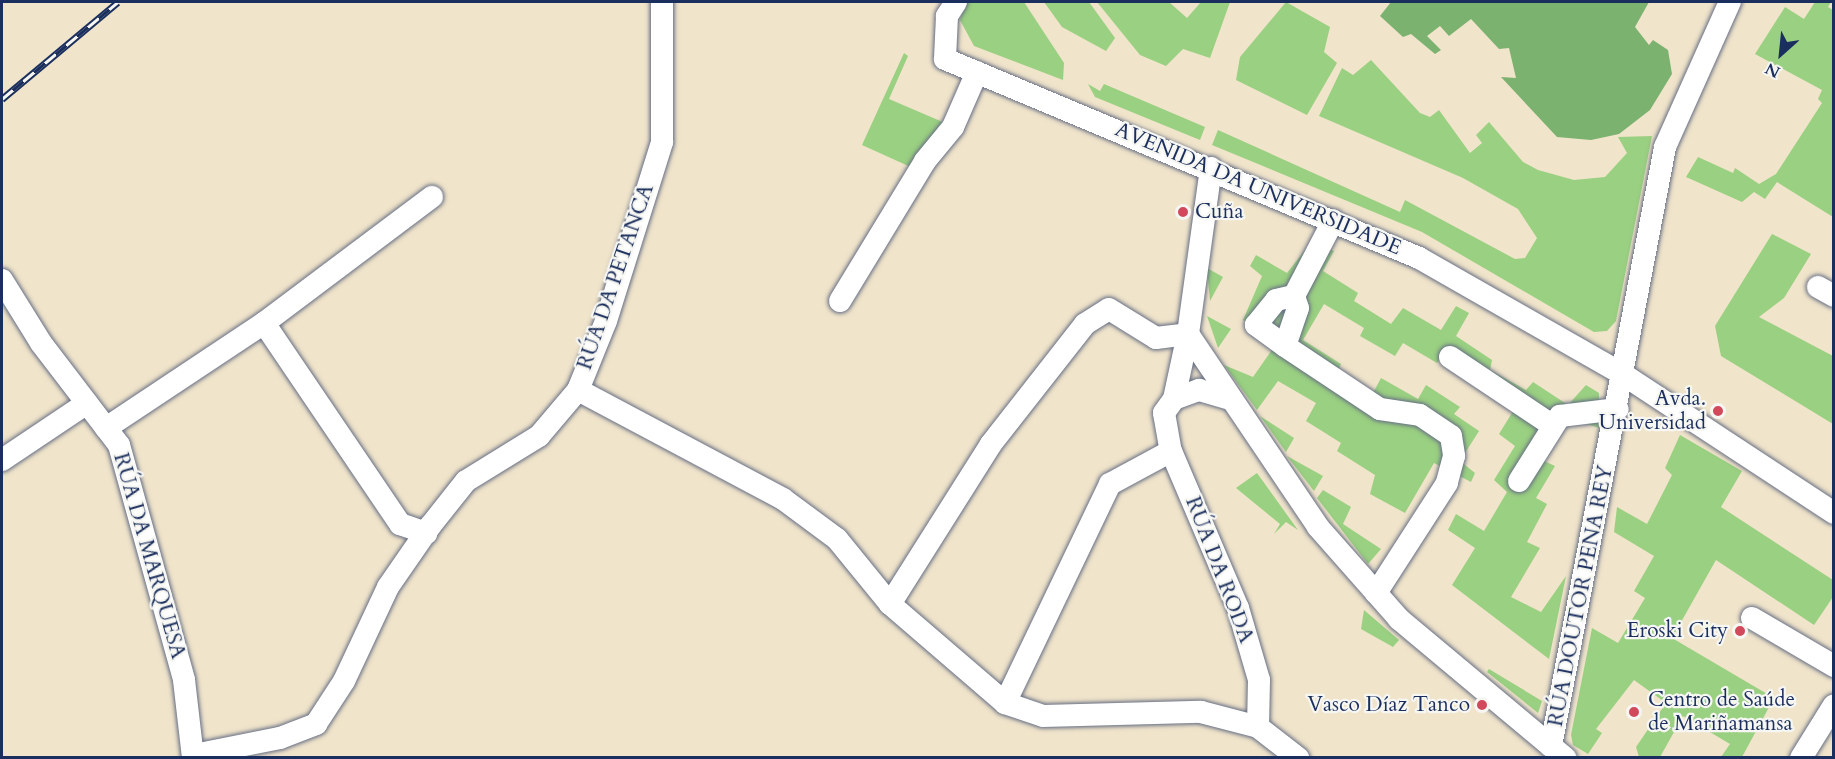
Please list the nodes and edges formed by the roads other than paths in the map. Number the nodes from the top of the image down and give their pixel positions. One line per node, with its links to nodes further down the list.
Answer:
1 (662, 2): 18 (street, RÚA DA PETANCA)
2 (956, 2): 4 (street, AVENIDA DA UNIVERSIDADE)
3 (1730, 2): 17 (street, RÚA DOUTOR PENA REY)
4 (976, 72): 5 (street, AVENIDA DA UNIVERSIDADE); 10 (street)
5 (1211, 168): 7 (street, AVENIDA DA UNIVERSIDADE); 13 (street, RÚA DA RODA)
6 (432, 197): 12 (street)
7 (1333, 221): 9 (street); 17 (street, AVENIDA DA UNIVERSIDADE)
8 (2, 280): 14 (street, RÚA DA MARQUESA)
9 (1294, 296): 15 (street); 15 (street)
10 (840, 301)
11 (2, 306): 14 (street, RÚA DA MARQUESA)
12 (264, 323): 24 (street); 29 (street)
13 (1188, 334): 19 (street, RÚA DA RODA); 20 (street); 31 (street)
14 (41, 344): 21 (street, RÚA DA MARQUESA)
15 (1285, 346): 30 (street)
16 (1450, 357): 23 (street)
17 (1624, 375): 22 (street, RÚA DOUTOR PENA REY); 28 (street, AVENIDA DA UNIVERSIDADE)
18 (578, 390): 29 (street, RÚA DA PETANCA); 31 (street)
19 (1174, 399): 20 (street); 25 (street, RÚA DA RODA)
20 (1231, 399): 30 (street)
21 (87, 403): 24 (street, RÚA DA MARQUESA); 26 (street)
22 (1618, 409): 23 (street); 37 (street, RÚA DOUTOR PENA REY)
23 (1553, 426): 27 (street)
24 (106, 428): 38 (street, RÚA DA MARQUESA)
25 (1171, 451): 34 (street); 36 (street, RÚA DA RODA)
26 (2, 460)
27 (1520, 481)
28 (1833, 513)
29 (426, 533): 38 (street, RÚA DA PETANCA)
30 (1376, 593): 37 (street)
31 (890, 604): 34 (street)
32 (1752, 618): 33 (street)
33 (1833, 666)
34 (1005, 704): 36 (street)
35 (1831, 715): 40 (street)
36 (1258, 727): 39 (street)
37 (1558, 752)
38 (194, 756)
39 (1298, 758)
40 (1801, 758)

